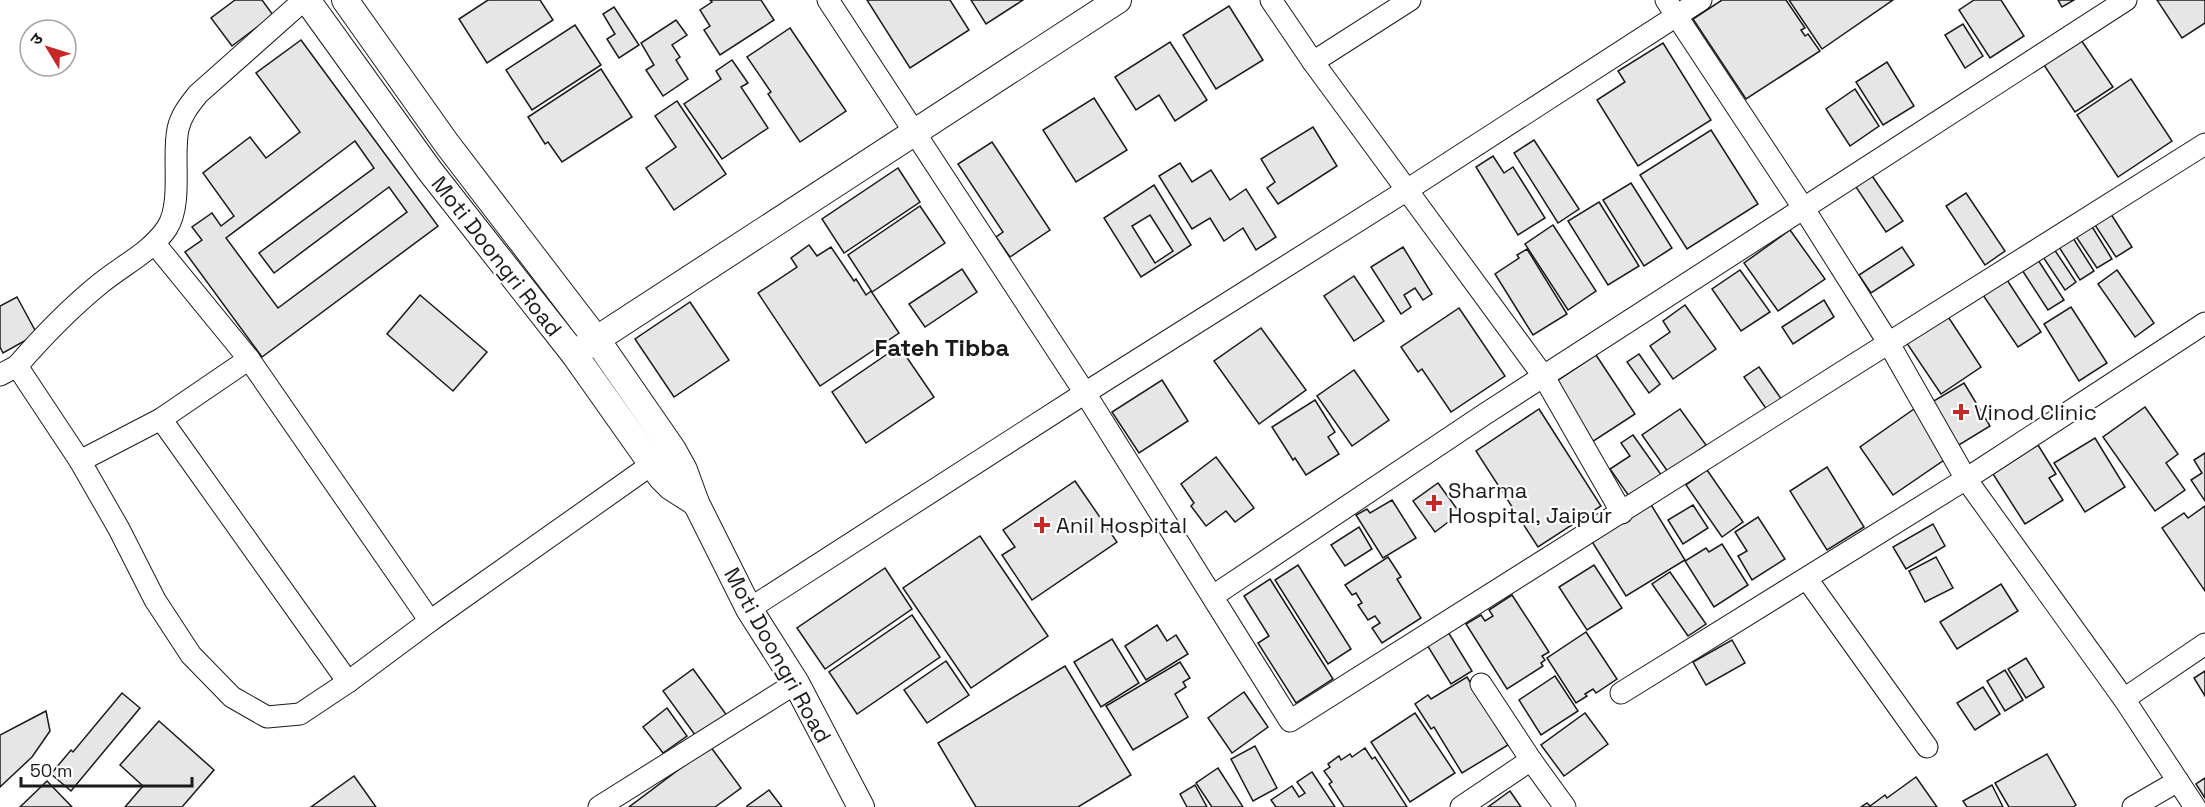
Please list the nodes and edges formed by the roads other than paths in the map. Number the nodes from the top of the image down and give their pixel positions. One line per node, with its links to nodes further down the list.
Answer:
1 (305, 0): 14 (street, Moti Doongri Road); 17 (street)
2 (345, 0): 11 (street, Moti Doongri Road)
3 (828, 0): 12 (street)
4 (1118, 0): 12 (street)
5 (1271, 0): 10 (street)
6 (1410, 0): 10 (street)
7 (1701, 0): 9 (street)
8 (2126, 0): 16 (street)
9 (1671, 8): 15 (street); 16 (street)
10 (1312, 62): 15 (street)
11 (435, 127): 14 (street); 19 (street, Moti Doongri Road)
12 (913, 132): 19 (street); 25 (street)
13 (2205, 144): 20 (street)
14 (411, 145): 21 (street, Moti Doongri Road)
15 (1407, 190): 24 (street); 25 (street)
16 (1804, 209): 20 (street); 24 (street)
17 (155, 244): 22 (street); 23 (street)
18 (2203, 330): 29 (street)
19 (597, 340): 21 (street); 27 (street, Moti Doongri Road)
20 (1888, 342): 29 (street); 30 (street)
21 (574, 354): 27 (street, Moti Doongri Road)
22 (249, 359): 26 (street); 34 (street)
23 (8, 371): 28 (street)
24 (1545, 377): 30 (street); 32 (street)
25 (1085, 393): 32 (street); 33 (street)
26 (161, 419): 28 (street); 36 (street)
27 (663, 457): 33 (street, Moti Doongri Road); 34 (street)
28 (80, 461): 36 (street)
29 (1966, 479): 31 (street); 40 (street)
30 (1622, 513): 32 (street)
31 (1807, 579): 39 (street); 41 (street)
32 (1213, 596)
33 (749, 609): 37 (street, Moti Doongri Road)
34 (430, 621): 36 (street)
35 (2205, 644): 40 (street)
36 (348, 682)
37 (796, 683): 44 (street); 45 (street, Moti Doongri Road)
38 (1481, 684): 42 (street)
39 (1621, 693)
40 (2124, 699): 43 (street)
41 (1927, 747)
42 (1531, 760): 46 (street); 47 (street)
43 (2178, 781): 48 (street); 49 (street)
44 (599, 807)
45 (861, 807)
46 (1461, 807)
47 (1565, 807)
48 (2133, 807)
49 (2195, 807)

